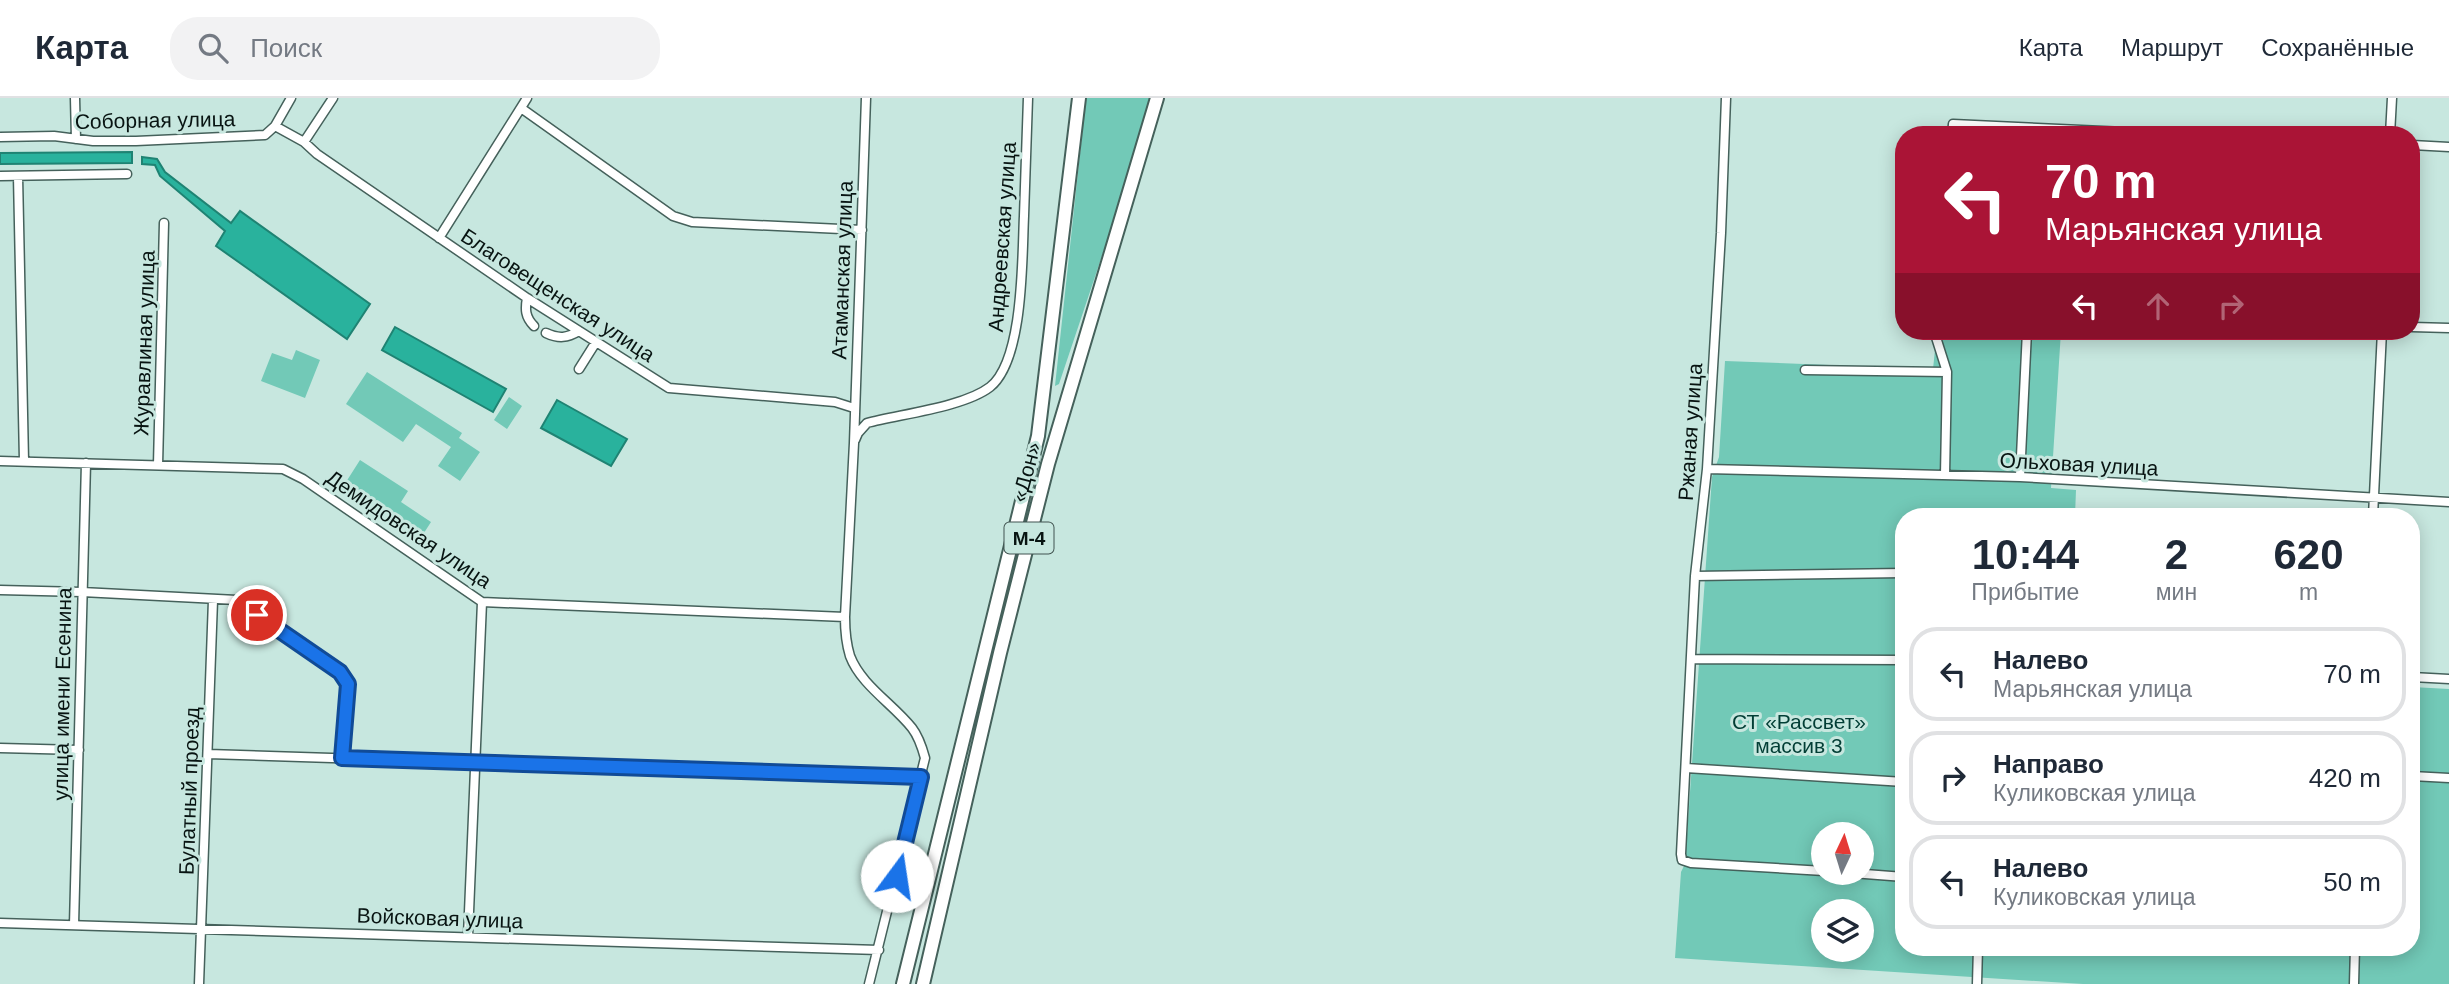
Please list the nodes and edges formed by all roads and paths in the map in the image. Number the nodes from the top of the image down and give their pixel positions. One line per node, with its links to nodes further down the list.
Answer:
1 (75, 98): 17 (street)
2 (290, 98): 12 (street)
3 (333, 98): 18 (street)
4 (527, 98): 11 (street)
5 (866, 98): 25 (street, Атаманская улица)
6 (1028, 98): 41 (street, Андреевская улица)
7 (1079, 98): 85 (highway, «Дон» / М-4)
8 (1157, 98): 86 (highway, «Дон» / М-4)
9 (1726, 98): 46 (street, Ржаная улица)
10 (2392, 98): 15 (street)
11 (521, 108): 25 (street); 26 (street)
12 (275, 126): 17 (street, Соборная улица); 18 (street, Благовещенская улица)
13 (1953, 126): 14 (street)
14 (1977, 126)
15 (2390, 126)
16 (0, 137): 17 (street, Соборная улица)
17 (76, 139)
18 (304, 142): 26 (street, Благовещенская улица)
19 (2420, 145): 20 (street)
20 (2449, 147)
21 (127, 174): 23 (street)
22 (0, 176): 23 (street)
23 (18, 176): 43 (street)
24 (164, 223): 45 (street, Журавлиная улица)
25 (862, 230): 40 (street, Атаманская улица)
26 (439, 238): 27 (street, Благовещенская улица)
27 (527, 298): 28 (street); 31 (street, Благовещенская улица)
28 (534, 326)
29 (2420, 327): 30 (street)
30 (2449, 328)
31 (579, 331): 32 (street); 36 (street, Благовещенская улица)
32 (546, 333)
33 (1937, 340): 39 (street)
34 (2027, 340): 48 (street)
35 (2382, 340): 49 (street)
36 (596, 342): 37 (street); 40 (street, Благовещенская улица)
37 (579, 369)
38 (1805, 370): 39 (street)
39 (1947, 372): 47 (street)
40 (854, 408): 41 (street, Атаманская улица)
41 (854, 443): 58 (street, Атаманская улица)
42 (0, 461): 43 (street, Демидовская улица)
43 (24, 461): 44 (street, Демидовская улица)
44 (86, 463): 45 (street, Демидовская улица); 55 (street, улица имени Есенина)
45 (158, 465): 57 (street, Демидовская улица)
46 (1707, 468): 47 (street, Ольховая улица); 53 (street, Ржаная улица)
47 (1945, 475): 48 (street, Ольховая улица)
48 (2020, 477): 49 (street, Ольховая улица)
49 (2374, 499): 50 (street, Ольховая улица); 51 (street)
50 (2449, 502)
51 (2373, 508)
52 (1895, 573): 53 (street)
53 (1695, 576): 59 (street, Ржаная улица)
54 (0, 590): 55 (street)
55 (82, 592): 56 (street); 64 (street, улица имени Есенина)
56 (213, 600): 65 (street, Булатный проезд); 66 (street)
57 (482, 602): 58 (street, Демидовская улица); 67 (street)
58 (845, 617): 70 (street, Атаманская улица)
59 (1691, 659): 60 (street); 68 (street, Ржаная улица)
60 (1895, 660)
61 (2420, 677): 62 (street)
62 (2449, 679)
63 (0, 748): 64 (street)
64 (79, 750): 77 (street, улица имени Есенина)
65 (208, 754): 66 (street); 78 (street, Булатный проезд)
66 (342, 758): 67 (street)
67 (474, 764): 70 (street); 79 (street)
68 (1686, 768): 72 (street); 73 (street, Ржаная улица)
69 (2420, 776): 71 (street)
70 (921, 777): 80 (street, Атаманская улица)
71 (2449, 778)
72 (1895, 781)
73 (1811, 870)
74 (1874, 875): 75 (street)
75 (1895, 876)
76 (0, 923): 77 (street, Войсковая улица)
77 (74, 925): 78 (street, Войсковая улица)
78 (202, 929): 79 (street, Войсковая улица); 83 (street, Булатный проезд)
79 (468, 936): 80 (street, Войсковая улица)
80 (879, 950): 84 (street, Атаманская улица)
81 (1978, 956): 87 (street)
82 (2355, 956): 88 (street)
83 (199, 984)
84 (869, 984)
85 (903, 984)
86 (923, 984)
87 (1977, 984)
88 (2354, 984)

